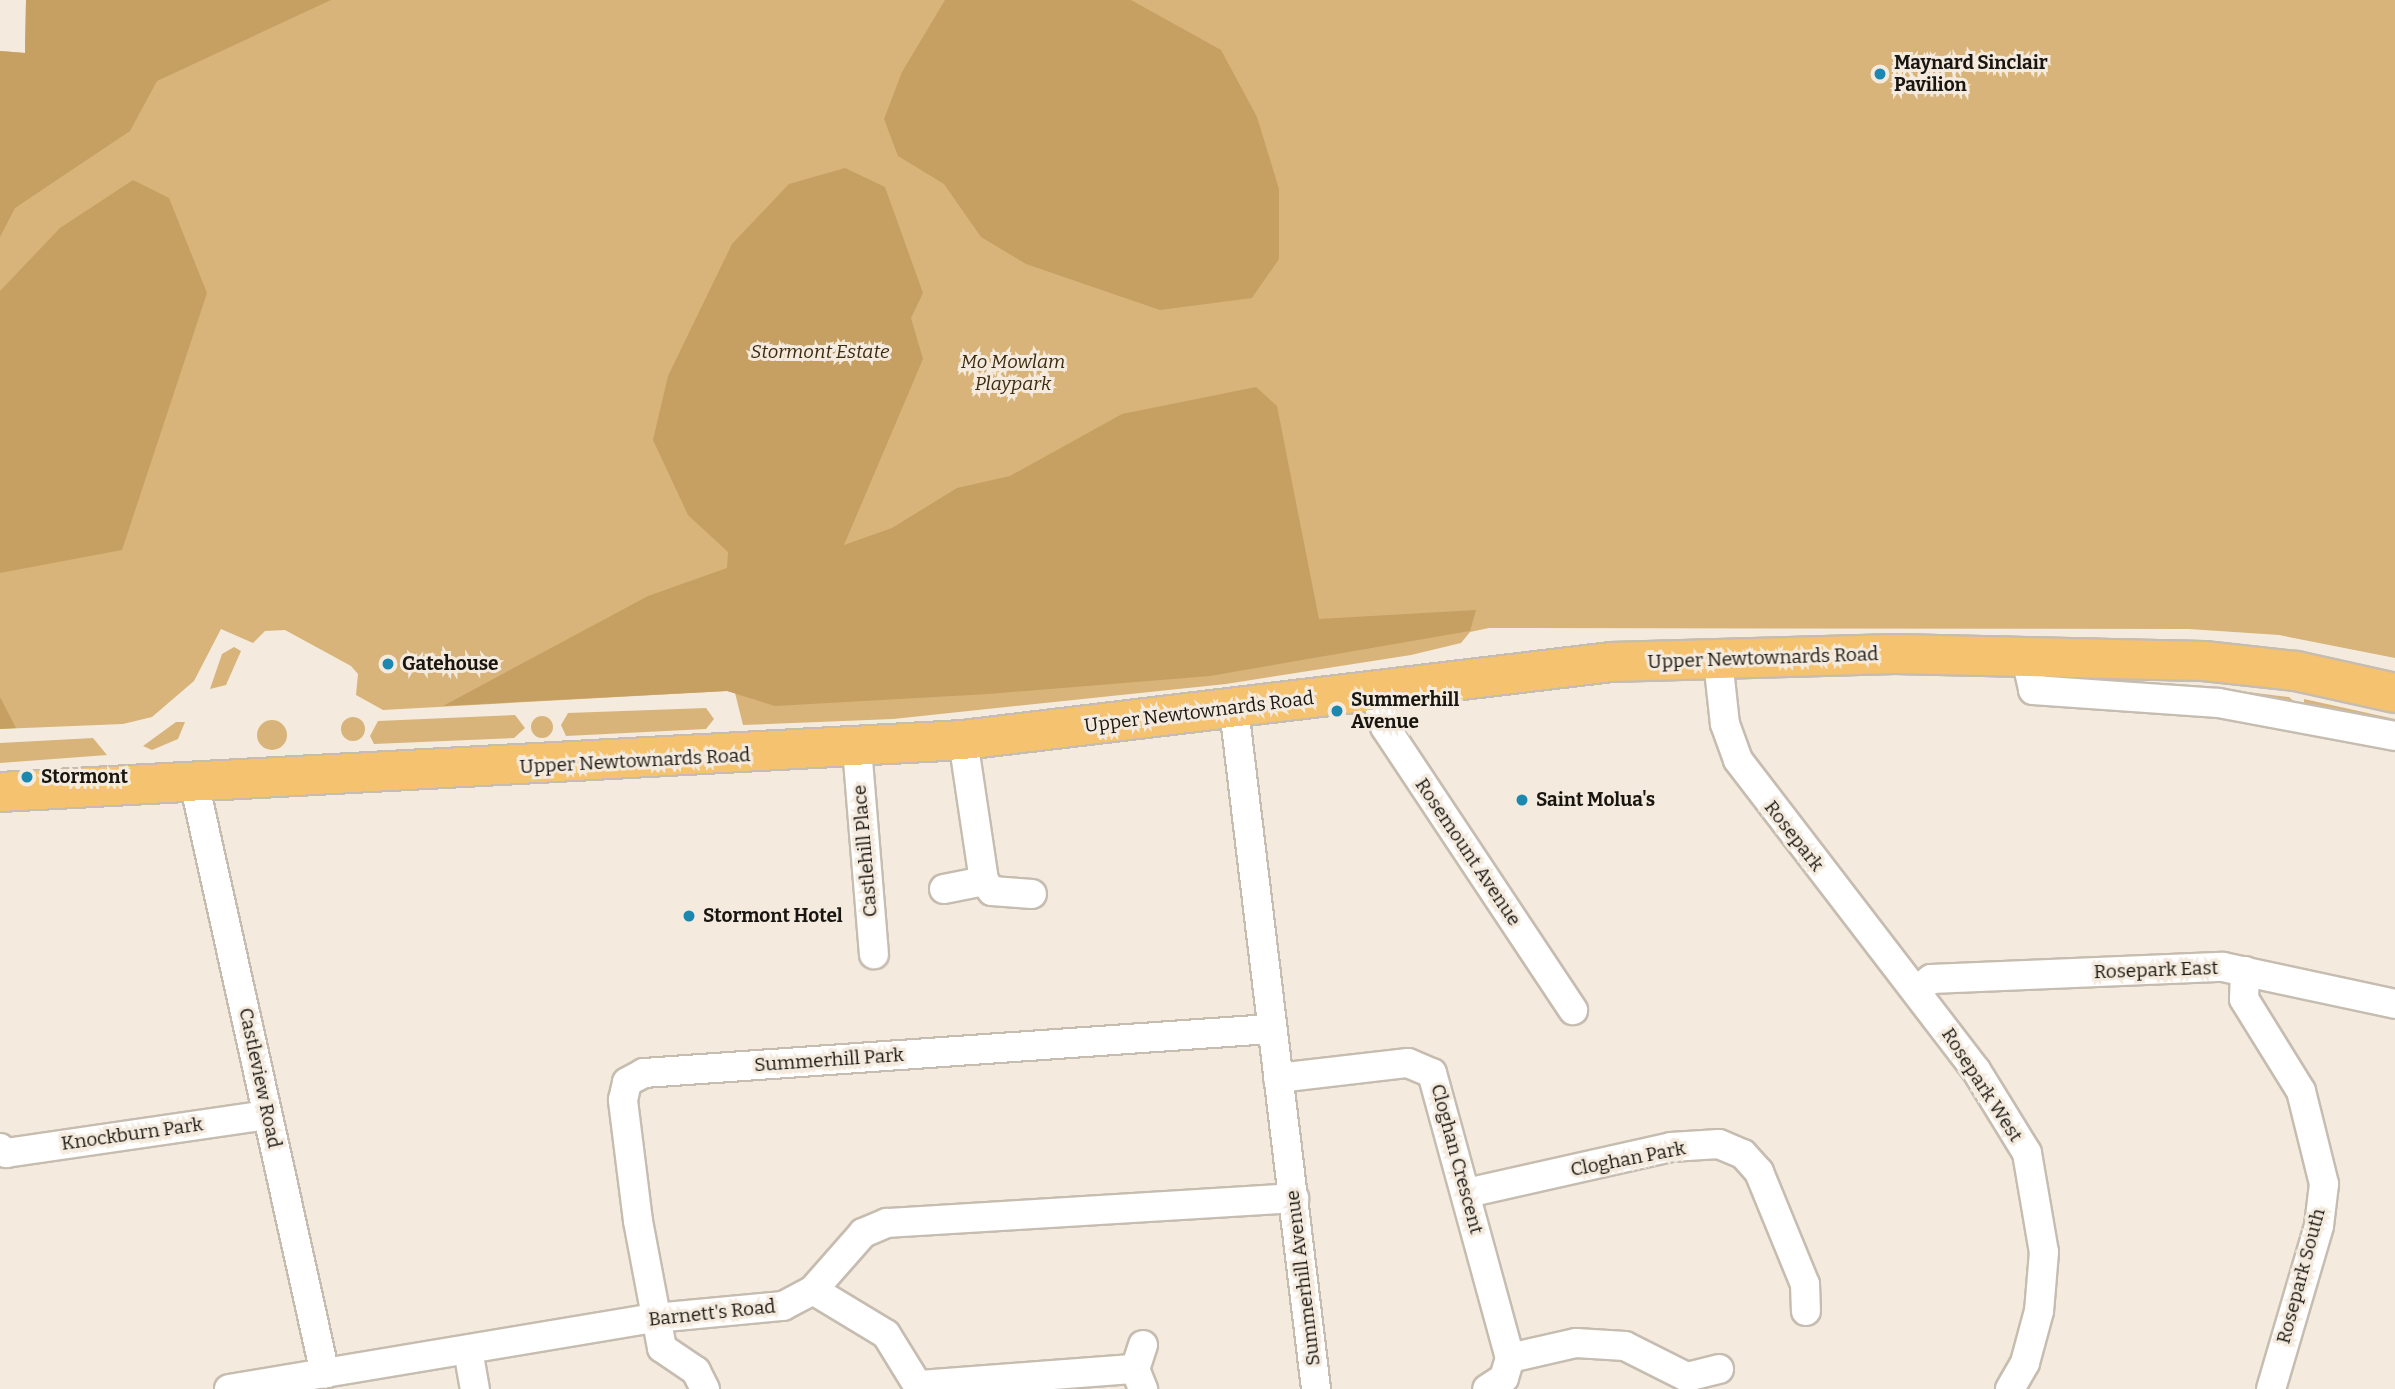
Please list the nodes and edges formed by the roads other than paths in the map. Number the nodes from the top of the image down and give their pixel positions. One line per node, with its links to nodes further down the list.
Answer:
1 (2025, 654): 2 (highway, Upper Newtownards Road); 4 (highway, Upper Newtownards Road); 6 (street)
2 (1718, 660): 3 (highway, Upper Newtownards Road); 16 (street, Rosepark)
3 (1374, 690): 5 (highway, Upper Newtownards Road); 18 (street, Rosemount Avenue)
4 (2395, 693)
5 (1234, 709): 7 (highway, Upper Newtownards Road); 19 (street, Summerhill Avenue)
6 (2395, 736)
7 (963, 740): 8 (highway, Upper Newtownards Road); 11 (street)
8 (858, 748): 9 (highway, Upper Newtownards Road); 14 (street, Castlehill Place)
9 (194, 782): 10 (highway, Upper Newtownards Road); 21 (street, Castleview Road)
10 (0, 792)
11 (984, 881): 12 (street); 13 (street)
12 (944, 889)
13 (1032, 894)
14 (874, 954)
15 (2245, 971): 16 (street, Rosepark East); 17 (street, Rosepark East); 40 (street, Rosepark South)
16 (1917, 990): 39 (street, Rosepark West)
17 (2395, 1004)
18 (1573, 1010)
19 (1270, 1029): 20 (street, Summerhill Avenue); 27 (street, Summerhill Park)
20 (1278, 1078): 23 (street, Cloghan Crescent); 24 (street, Summerhill Avenue)
21 (266, 1115): 22 (street, Knockburn Park); 32 (street, Castleview Road)
22 (0, 1148)
23 (1468, 1193): 26 (street, Cloghan Park); 29 (street, Cloghan Crescent)
24 (1294, 1198): 25 (street, Barnett's Road); 37 (street, Summerhill Avenue)
25 (813, 1290): 27 (street, Barnett's Road); 33 (street)
26 (1806, 1311)
27 (655, 1318): 28 (street, Barnett's Road); 36 (street, Summerhill Park)
28 (468, 1350): 32 (street, Barnett's Road); 35 (street)
29 (1510, 1358): 31 (street); 38 (street)
30 (1140, 1368): 33 (street)
31 (1719, 1369)
32 (325, 1374): 34 (street, Barnett's Road)
33 (920, 1387)
34 (229, 1389)
35 (475, 1389)
36 (705, 1389)
37 (1316, 1389)
38 (1487, 1389)
39 (2010, 1389)
40 (2271, 1389)

